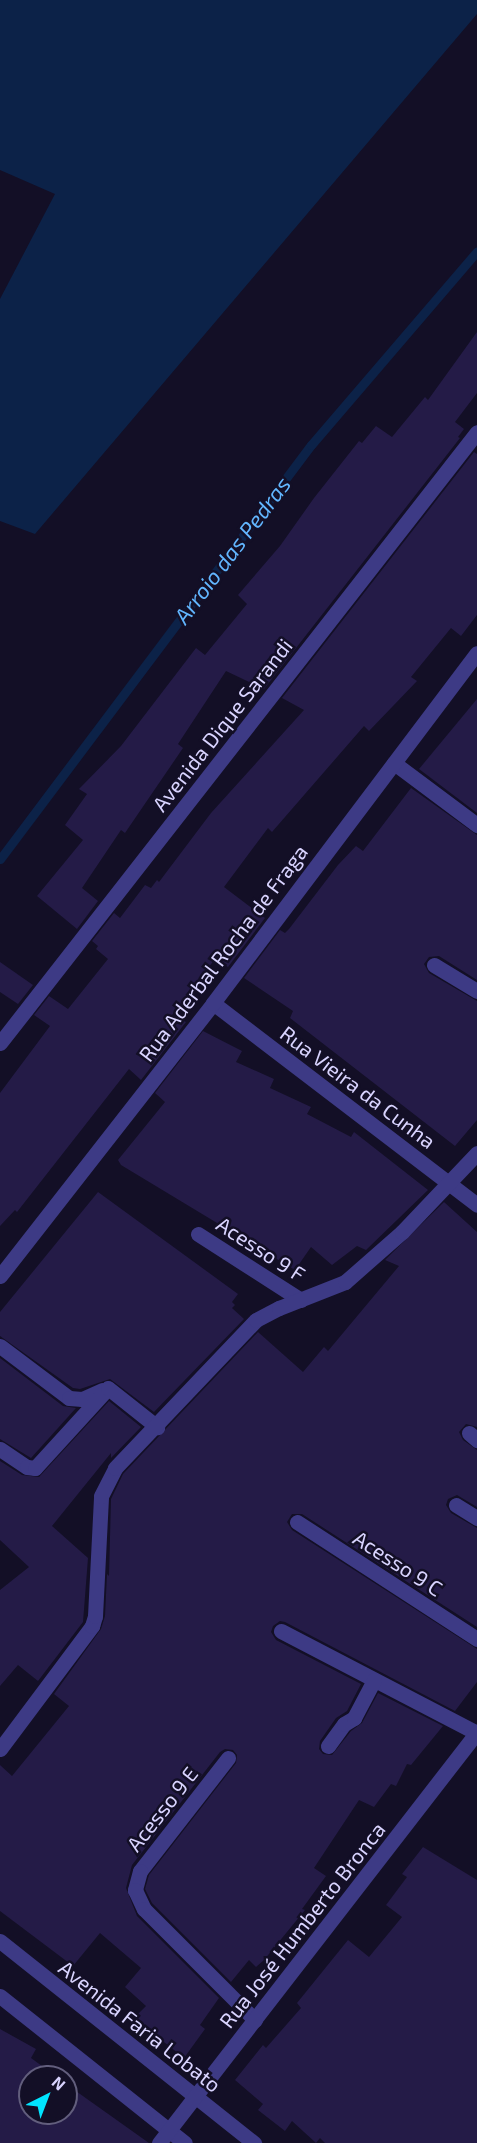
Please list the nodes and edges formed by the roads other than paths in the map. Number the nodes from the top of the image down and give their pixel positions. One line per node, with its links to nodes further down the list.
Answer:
1 (477, 432): 8 (street, Avenida Dique Sarandi)
2 (477, 653): 3 (street, Rua Aderbal Rocha de Fraga)
3 (394, 763): 4 (street); 7 (street, Rua Aderbal Rocha de Fraga)
4 (477, 825)
5 (434, 965): 6 (street)
6 (477, 991)
7 (213, 1003): 10 (street, Rua Vieira da Cunha); 13 (street, Rua Aderbal Rocha de Fraga)
8 (0, 1043)
9 (477, 1153): 10 (street)
10 (450, 1183): 11 (street, Rua Vieira da Cunha); 14 (street)
11 (477, 1205)
12 (198, 1234): 14 (street, Acesso 9 F)
13 (0, 1276)
14 (301, 1300): 17 (street)
15 (0, 1346): 16 (street)
16 (108, 1388): 17 (street); 18 (street)
17 (157, 1427): 27 (street)
18 (0, 1449)
19 (456, 1505): 20 (street)
20 (477, 1518)
21 (297, 1522): 23 (street, Acesso 9 C)
22 (281, 1631): 24 (street)
23 (477, 1639)
24 (374, 1680): 25 (street); 26 (street)
25 (477, 1732): 31 (street, Rua José Humberto Bronca)
26 (328, 1746)
27 (0, 1749)
28 (228, 1758): 31 (street, Acesso 9 E)
29 (0, 1941): 32 (street, Avenida Faria Lobato)
30 (0, 1996): 33 (street)
31 (255, 2020): 32 (street, Rua José Humberto Bronca)
32 (196, 2097): 33 (street, Rua José Humberto Bronca); 36 (street, Avenida Faria Lobato)
33 (169, 2130): 34 (street, Rua José Humberto Bronca); 35 (street)
34 (159, 2143)
35 (185, 2143)
36 (254, 2143)

